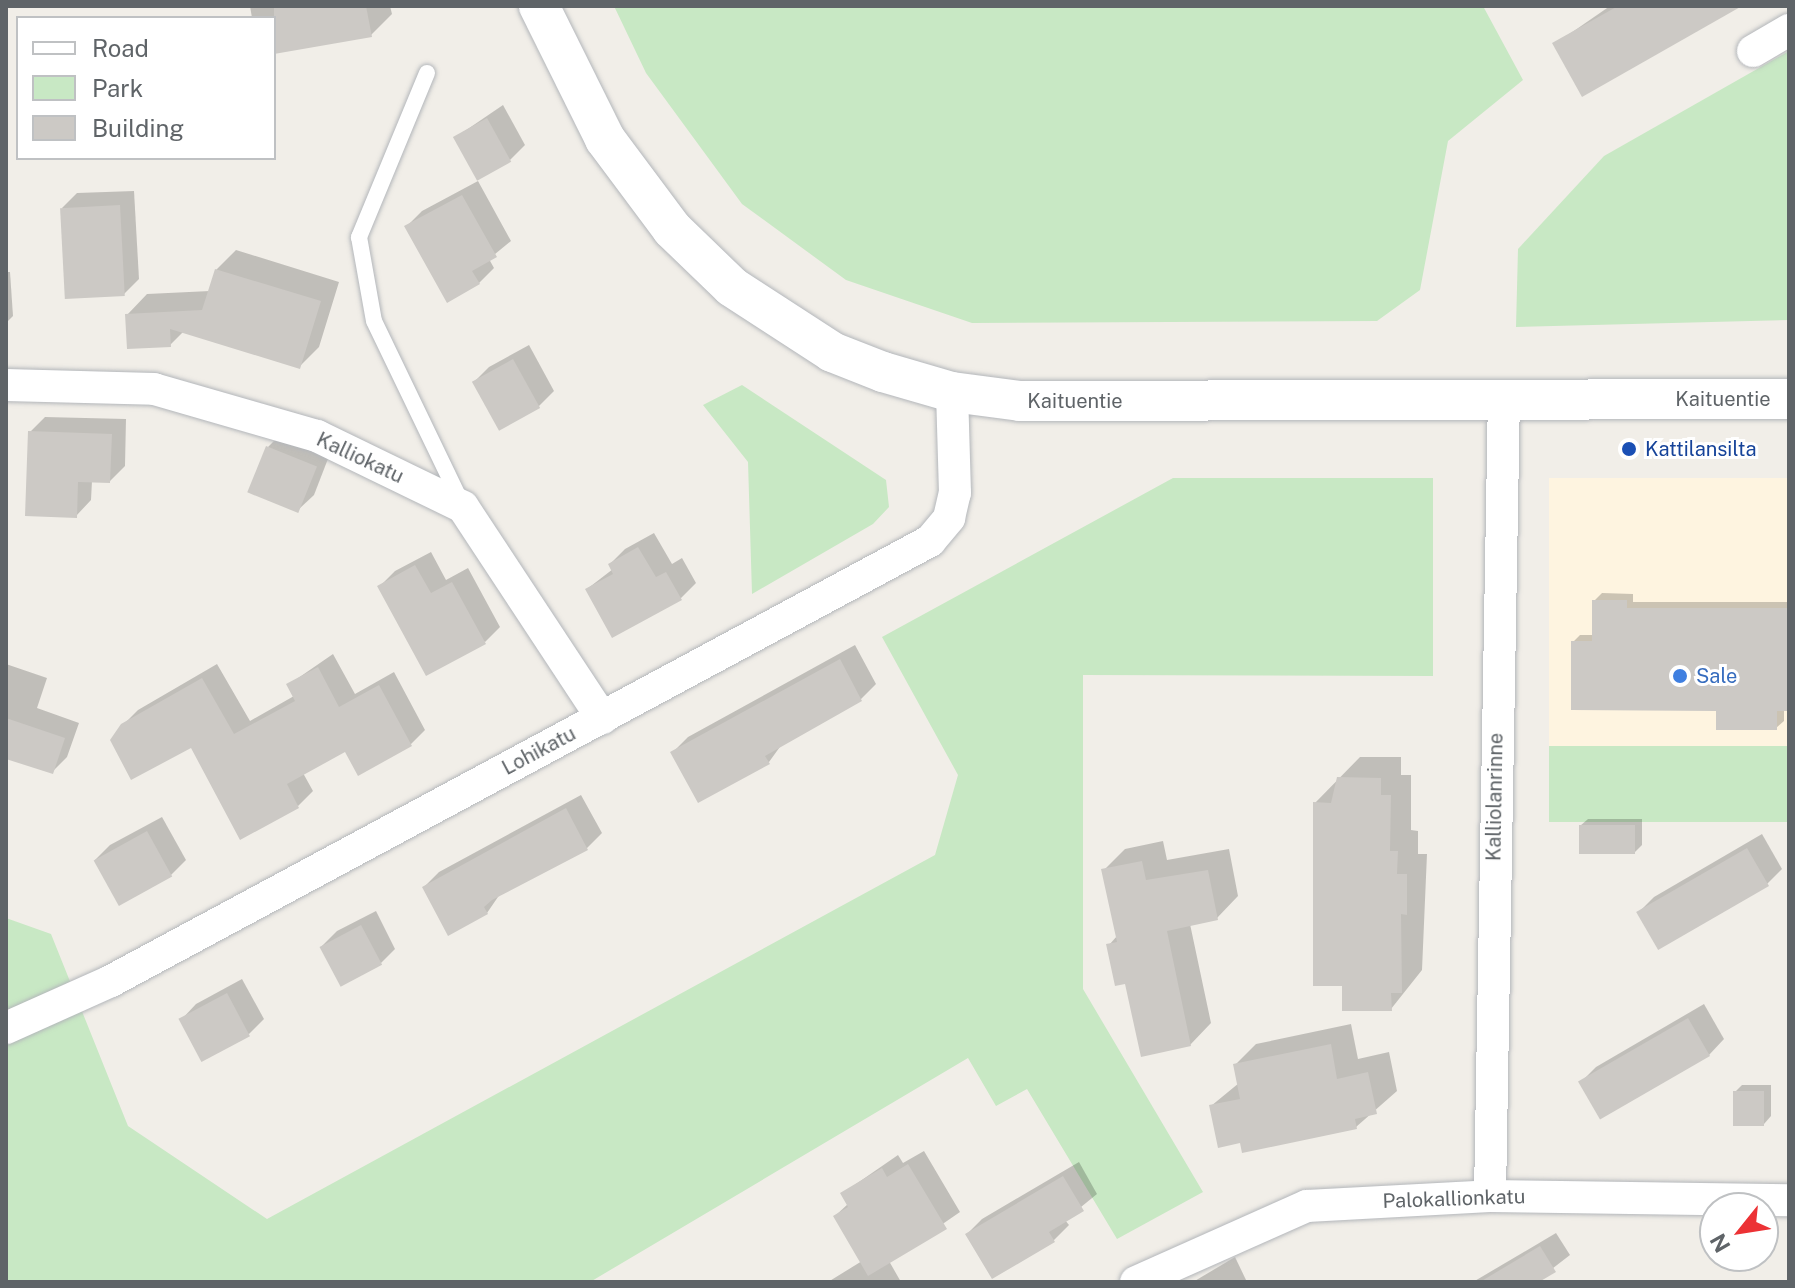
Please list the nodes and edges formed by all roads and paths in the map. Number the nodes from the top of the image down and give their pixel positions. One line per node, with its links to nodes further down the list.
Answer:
1 (539, 6): 6 (street, Kaituentie)
2 (1789, 30): 3 (street)
3 (1753, 51)
4 (427, 73): 9 (lane)
5 (6, 385): 9 (street, Kalliokatu)
6 (952, 392): 7 (street, Kaituentie); 10 (street, Lohikatu)
7 (1504, 397): 8 (street, Kaituentie); 12 (street, Kalliolanrinne)
8 (1789, 399)
9 (463, 507): 10 (street)
10 (602, 718): 11 (street, Lohikatu)
11 (6, 1028)
12 (1490, 1196): 13 (street, Palokallionkatu); 14 (street, Palokallionkatu)
13 (1789, 1200)
14 (1136, 1282)

